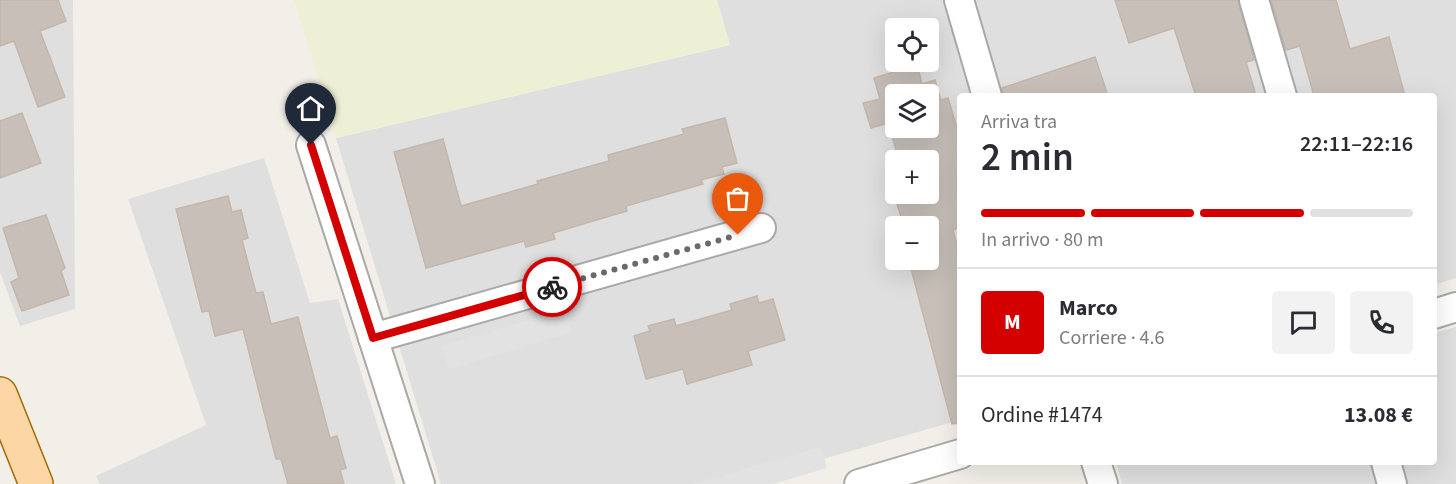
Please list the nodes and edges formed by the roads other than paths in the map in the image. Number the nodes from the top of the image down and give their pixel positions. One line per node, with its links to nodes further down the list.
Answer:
1 (959, 0): 3 (street)
2 (1254, 0): 4 (street)
3 (986, 93)
4 (1281, 93)
5 (311, 145): 9 (street)
6 (761, 228): 9 (street)
7 (1456, 307): 8 (street)
8 (1437, 313)
9 (373, 338): 15 (street)
10 (0, 394): 14 (main road)
11 (957, 455): 16 (street)
12 (1097, 465): 17 (street)
13 (1387, 465): 18 (street)
14 (36, 484)
15 (420, 484)
16 (859, 484)
17 (1103, 484)
18 (1392, 484)

